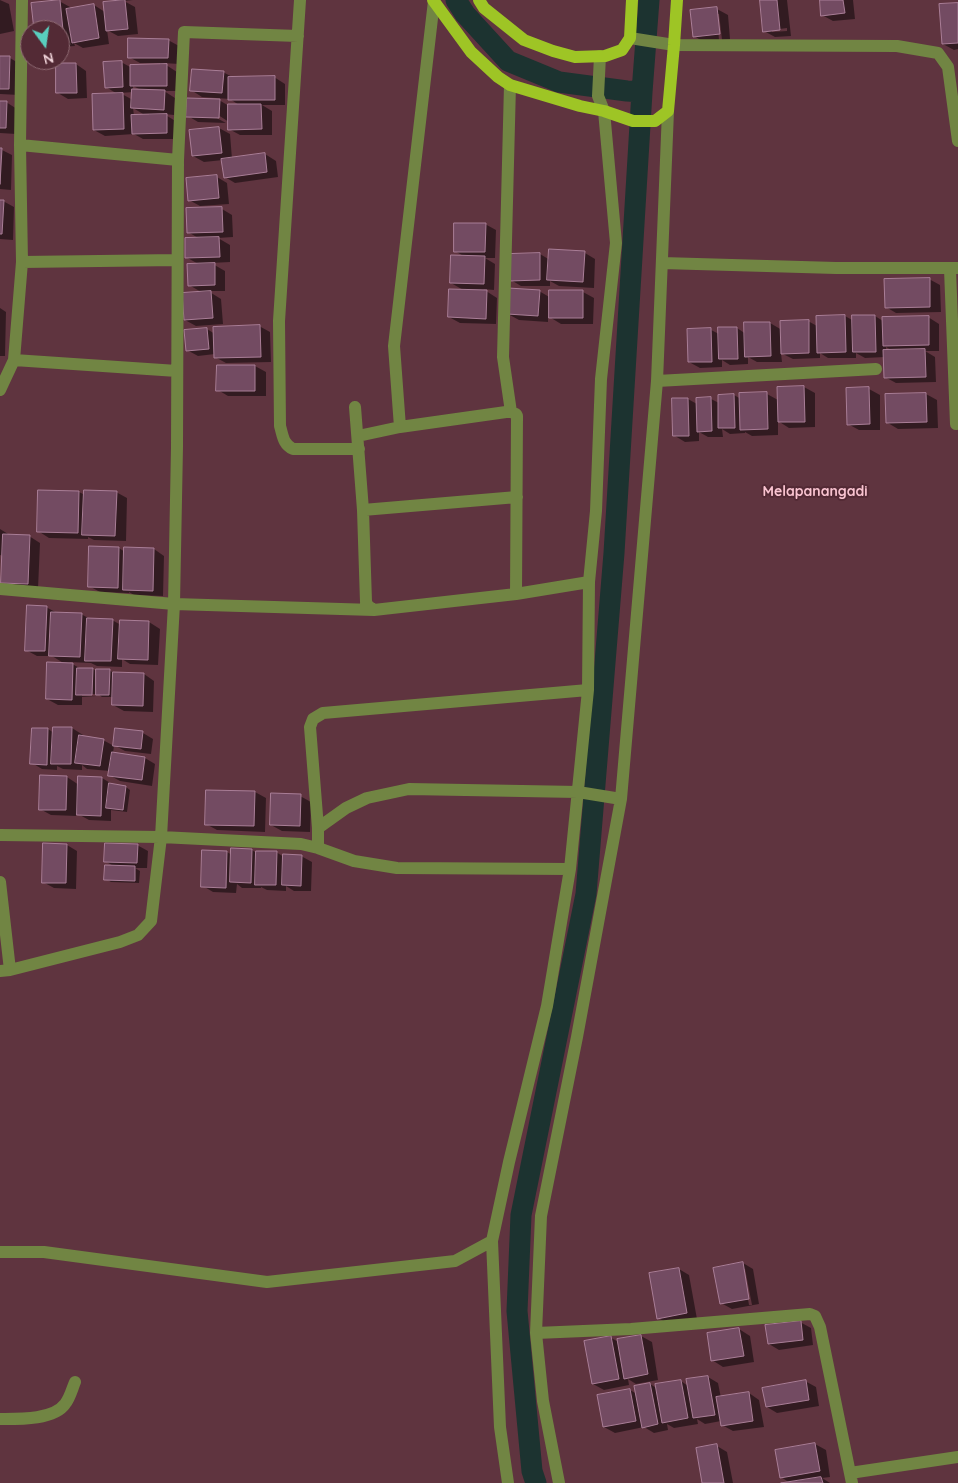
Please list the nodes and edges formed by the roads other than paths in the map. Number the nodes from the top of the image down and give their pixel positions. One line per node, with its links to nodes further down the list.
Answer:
1 (22, 0): 15 (street)
2 (300, 0): 7 (street)
3 (434, 0): 11 (main road); 29 (street)
4 (479, 0): 10 (main road)
5 (632, 0): 8 (main road)
6 (677, 0): 9 (main road)
7 (298, 36): 16 (street); 31 (street)
8 (635, 39): 9 (street); 10 (main road)
9 (674, 45): 13 (main road); 14 (street)
10 (600, 56): 12 (street)
11 (510, 85): 12 (main road); 27 (street)
12 (604, 111): 13 (main road); 34 (street)
13 (668, 111): 19 (street)
14 (958, 141)
15 (20, 145): 16 (street); 18 (street)
16 (178, 160): 17 (street)
17 (177, 260): 18 (street); 23 (street)
18 (22, 262): 21 (street)
19 (662, 263): 20 (street); 24 (street)
20 (954, 268): 28 (street)
21 (14, 360): 23 (street); 25 (street)
22 (876, 369): 24 (street)
23 (178, 371): 37 (street)
24 (657, 381): 41 (street)
25 (0, 390)
26 (355, 407): 30 (street)
27 (511, 412): 29 (street); 32 (street)
28 (956, 424)
29 (400, 427): 30 (street)
30 (358, 436): 31 (street)
31 (359, 449): 33 (street)
32 (517, 497): 33 (street); 36 (street)
33 (363, 510): 38 (street)
34 (589, 582): 36 (street); 39 (street)
35 (0, 589): 37 (street)
36 (516, 594): 38 (street)
37 (174, 604): 38 (street); 44 (street)
38 (374, 610)
39 (588, 690): 40 (street); 42 (street)
40 (579, 792): 41 (street); 42 (street); 46 (street)
41 (616, 798): 51 (street)
42 (318, 828): 45 (street)
43 (0, 835): 44 (street)
44 (161, 837): 45 (street); 48 (street)
45 (318, 848): 46 (street)
46 (570, 869): 49 (street)
47 (0, 882): 48 (street)
48 (5, 970)
49 (492, 1241): 50 (street); 56 (street)
50 (0, 1252)
51 (536, 1333): 55 (street); 57 (street)
52 (75, 1382): 53 (street)
53 (0, 1419)
54 (958, 1456): 55 (street)
55 (851, 1478)
56 (508, 1483)
57 (559, 1483)

